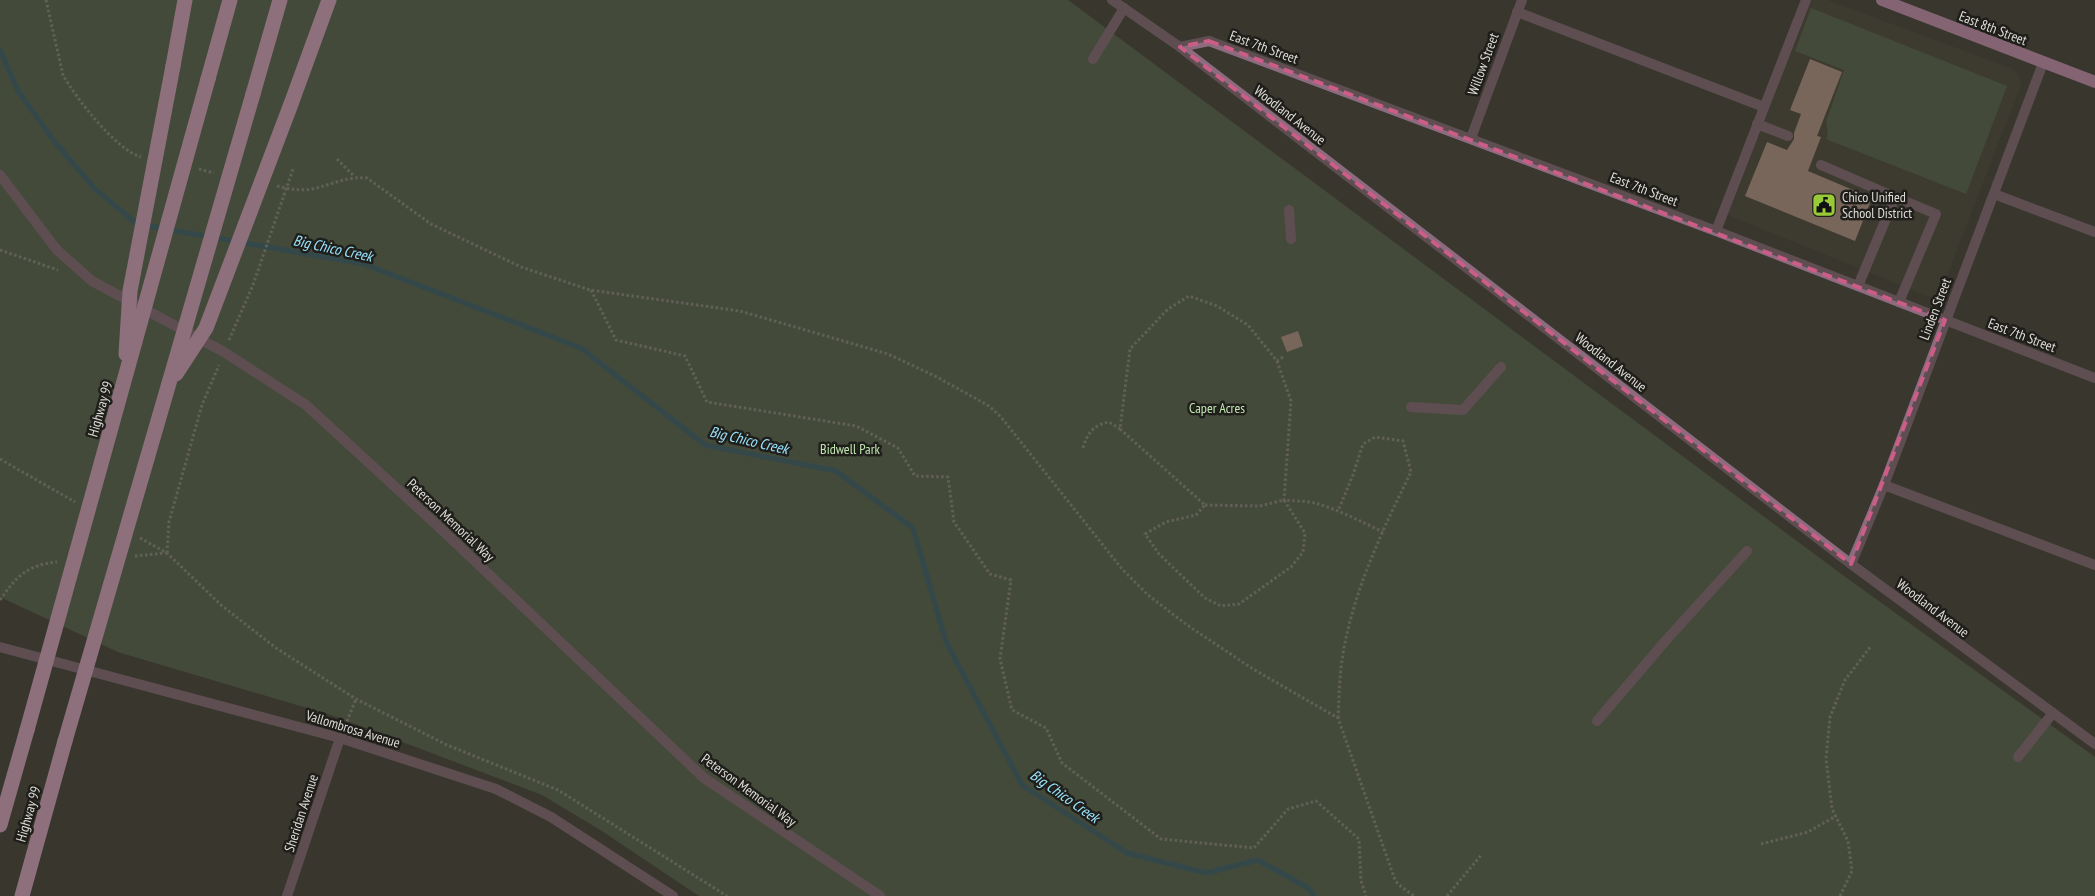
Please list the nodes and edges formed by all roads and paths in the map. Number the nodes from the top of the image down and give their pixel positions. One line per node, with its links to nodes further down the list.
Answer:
1 (185, 0): 40 (highway, bridge)
2 (230, 0): 40 (highway, Highway 99, bridge)
3 (280, 0): 41 (highway, Highway 99, bridge)
4 (329, 0): 41 (highway, bridge)
5 (1112, 0): 9 (street, Woodland Avenue)
6 (1522, 0): 10 (street, Willow Street)
7 (1806, 0): 15 (street)
8 (1882, 0): 13 (main road, East 8th Street)
9 (1124, 8): 11 (street, Woodland Avenue); 12 (street)
10 (1517, 12): 15 (street); 18 (street, Willow Street)
11 (1180, 47): 18 (street, East 7th Street); 51 (street, Woodland Avenue)
12 (1093, 58)
13 (2043, 63): 14 (main road, East 8th Street); 23 (street, Linden Street)
14 (2095, 82)
15 (1764, 107): 16 (street)
16 (1757, 124): 17 (street); 26 (street)
17 (1788, 136)
18 (1471, 138): 26 (street, East 7th Street)
19 (337, 159): 32 (path)
20 (1821, 165): 24 (street)
21 (293, 170): 35 (path)
22 (0, 175): 35 (street, Peterson Memorial Way)
23 (1994, 194): 27 (street); 34 (street, Linden Street)
24 (1895, 197): 31 (street); 33 (street)
25 (1289, 210): 28 (street)
26 (1716, 231): 31 (street, East 7th Street)
27 (2095, 232)
28 (1291, 239)
29 (0, 250): 30 (path)
30 (64, 272)
31 (1858, 286): 33 (street, East 7th Street)
32 (590, 290): 57 (path); 71 (path)
33 (1899, 302): 34 (street, East 7th Street)
34 (1945, 320): 39 (street, East 7th Street); 45 (street, Linden Street)
35 (224, 352): 55 (path); 70 (street, Peterson Memorial Way)
36 (1283, 357): 37 (path)
37 (1277, 361): 43 (path); 46 (path)
38 (1501, 366): 42 (street)
39 (2095, 378)
40 (124, 385): 63 (highway, Highway 99, bridge)
41 (167, 388): 66 (highway, Highway 99, bridge)
42 (1411, 407)
43 (1120, 429): 44 (path); 47 (path)
44 (1082, 448)
45 (1884, 485): 51 (street, Linden Street); 52 (street)
46 (1284, 500): 47 (path); 47 (path); 48 (path)
47 (1205, 505)
48 (1338, 510): 49 (path); 49 (path)
49 (1383, 532): 57 (path)
50 (1747, 551): 58 (street)
51 (1851, 564): 56 (street, Woodland Avenue)
52 (2095, 565)
53 (1872, 646): 62 (path)
54 (0, 647): 59 (street, Vallombrosa Avenue)
55 (356, 699): 59 (path); 69 (path)
56 (2052, 713): 60 (street, Woodland Avenue); 61 (street)
57 (1338, 718): 72 (path)
58 (1597, 721)
59 (340, 738): 67 (street, Sheridan Avenue); 68 (street, Vallombrosa Avenue)
60 (2095, 744)
61 (2018, 757)
62 (1836, 816): 64 (path); 74 (path)
63 (0, 826)
64 (1761, 844)
65 (1482, 854): 73 (path)
66 (22, 896)
67 (288, 896)
68 (673, 896)
69 (727, 896)
70 (880, 896)
71 (1366, 896)
72 (1414, 896)
73 (1447, 896)
74 (1840, 896)

